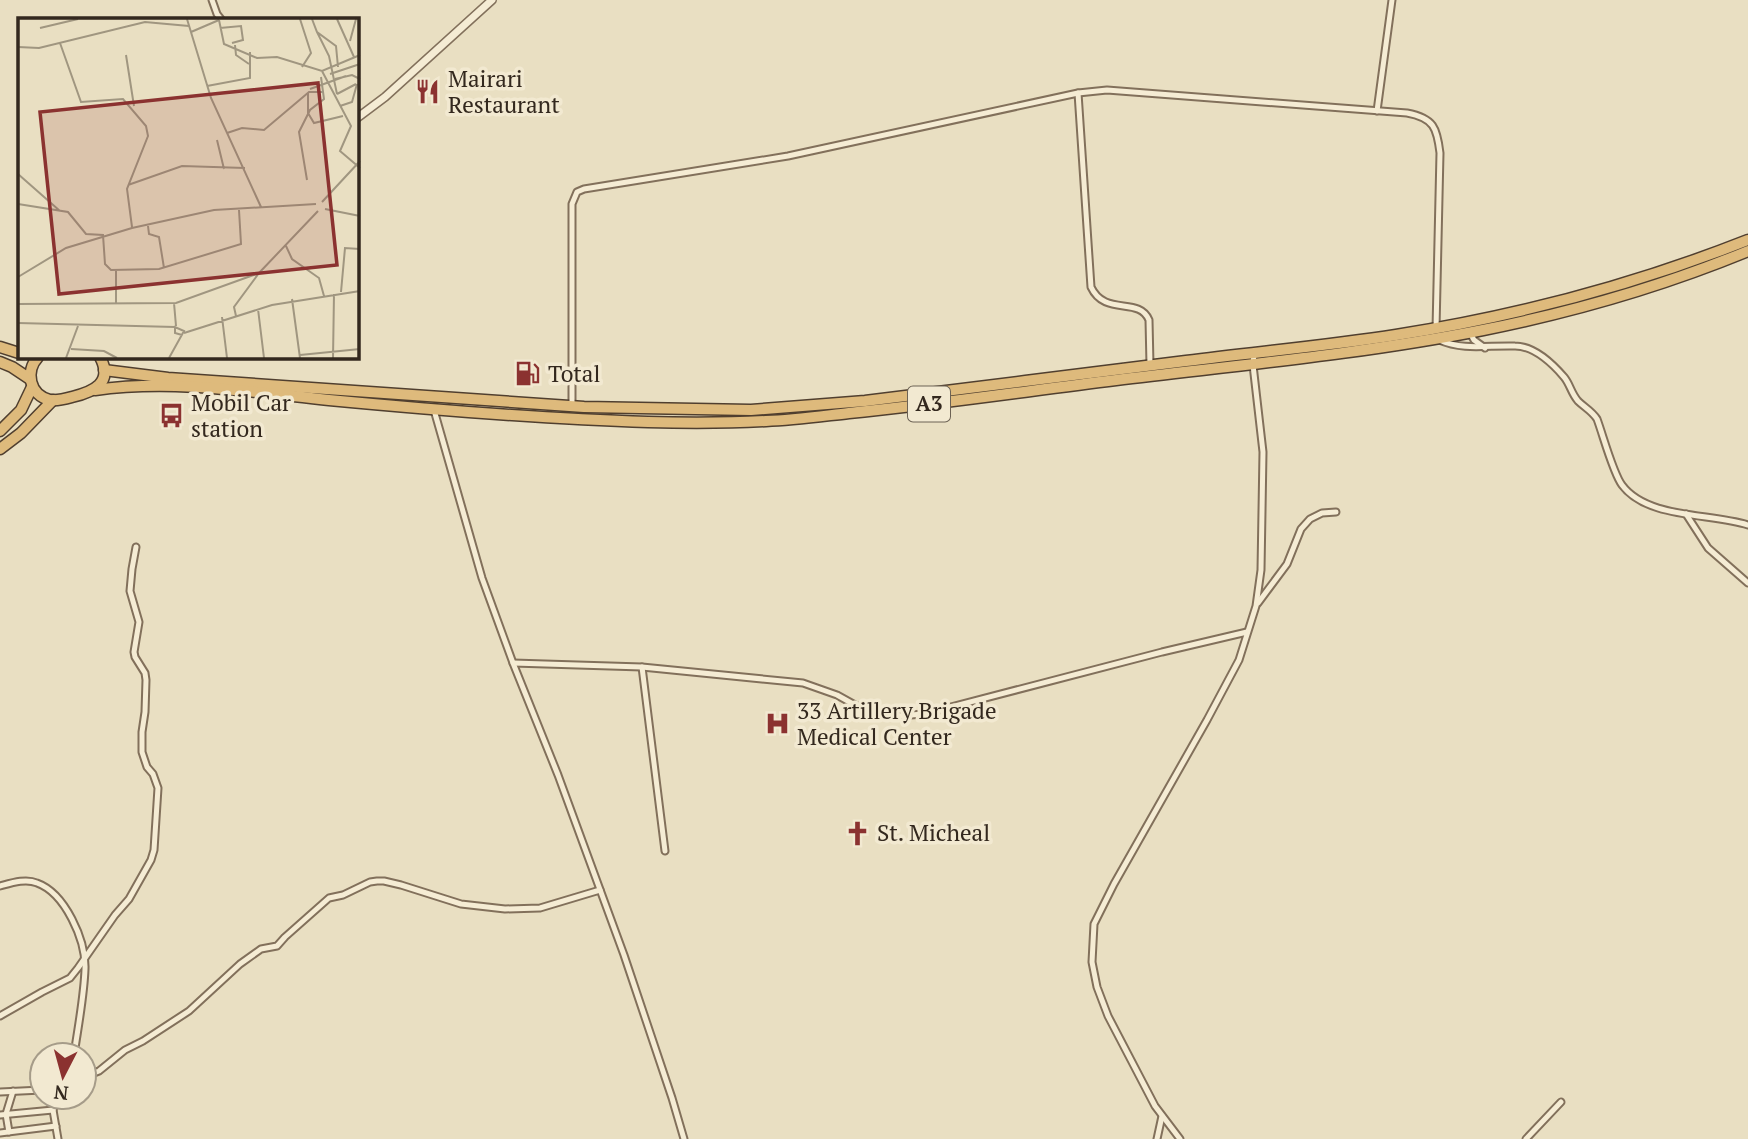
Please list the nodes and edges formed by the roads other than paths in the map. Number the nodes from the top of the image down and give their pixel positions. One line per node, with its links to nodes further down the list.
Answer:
1 (212, 0): 4 (street)
2 (493, 0): 7 (street)
3 (1392, 0): 6 (street)
4 (220, 18)
5 (1078, 93): 6 (street); 21 (street); 29 (street)
6 (1377, 111): 12 (street)
7 (359, 116)
8 (1748, 240): 10 (highway, A3)
9 (1748, 251): 10 (highway, A3)
10 (1705, 262): 11 (highway, A3); 12 (highway, A3)
11 (1469, 332): 12 (highway, A3); 15 (street)
12 (1436, 334): 13 (highway, A3); 15 (street)
13 (1360, 345): 17 (highway, A3); 22 (highway, A3)
14 (0, 347): 16 (highway)
15 (1485, 348): 35 (street)
16 (18, 353)
17 (1254, 353): 21 (highway, A3); 22 (street)
18 (37, 359): 25 (highway)
19 (101, 359): 23 (highway)
20 (0, 362): 25 (highway)
21 (1150, 365): 24 (highway, A3)
22 (1253, 365): 24 (highway, A3); 39 (street)
23 (104, 370): 26 (highway); 29 (highway, A3)
24 (1102, 377): 28 (highway, A3)
25 (31, 383): 27 (highway); 32 (highway)
26 (95, 390): 27 (highway, A3); 30 (highway, A3)
27 (53, 400): 33 (highway)
28 (866, 406): 29 (highway, A3); 31 (highway, A3)
29 (572, 407): 31 (highway)
30 (434, 410): 31 (highway, A3); 41 (street)
31 (571, 419)
32 (0, 431)
33 (0, 449)
34 (1336, 512): 39 (street)
35 (1686, 514): 36 (street); 38 (street)
36 (1748, 525)
37 (136, 548): 46 (street)
38 (1748, 583)
39 (1256, 606): 40 (street)
40 (1247, 632): 42 (street); 57 (street)
41 (513, 663): 42 (street); 45 (street)
42 (642, 667): 43 (street)
43 (665, 851)
44 (0, 886): 46 (street)
45 (600, 890): 49 (street); 62 (street)
46 (85, 959): 47 (street); 48 (street)
47 (0, 1016)
48 (76, 1041)
49 (98, 1071)
50 (28, 1090): 51 (street)
51 (13, 1091): 52 (street); 56 (street)
52 (0, 1092)
53 (1561, 1102): 65 (street)
54 (40, 1111): 56 (street)
55 (53, 1111): 58 (street)
56 (3, 1114): 59 (street)
57 (1162, 1116): 63 (street); 64 (street)
58 (56, 1126): 59 (street); 61 (street)
59 (9, 1132): 60 (street)
60 (0, 1133)
61 (58, 1139)
62 (684, 1139)
63 (1157, 1139)
64 (1180, 1139)
65 (1526, 1139)

